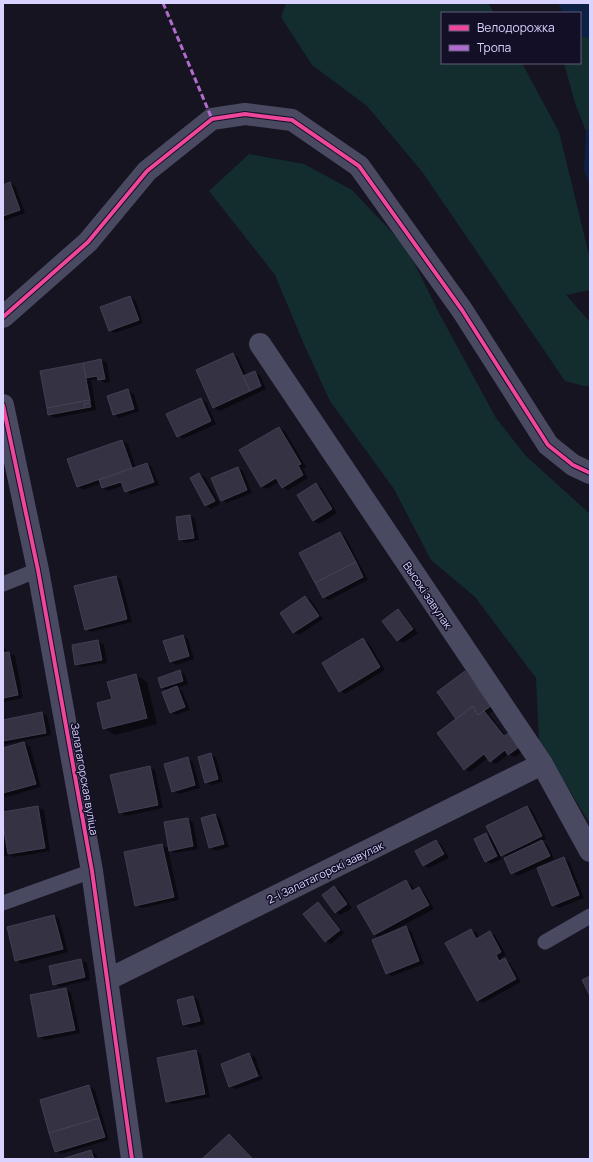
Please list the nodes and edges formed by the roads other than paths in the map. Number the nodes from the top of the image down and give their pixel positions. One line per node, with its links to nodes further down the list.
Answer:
1 (3, 317): 4 (street)
2 (260, 344): 7 (street, Высокі завулак)
3 (3, 405): 5 (street, Залатагорская вуліца)
4 (590, 473)
5 (38, 570): 6 (lane); 9 (street, Залатагорская вуліца)
6 (3, 584)
7 (542, 764): 8 (street, Высокі завулак); 13 (street, 2-і Залатагорскі завулак)
8 (590, 851)
9 (92, 871): 10 (lane); 13 (street, Залатагорская вуліца)
10 (3, 903)
11 (590, 916): 12 (lane)
12 (545, 942)
13 (107, 980): 14 (street, Залатагорская вуліца)
14 (132, 1159)

